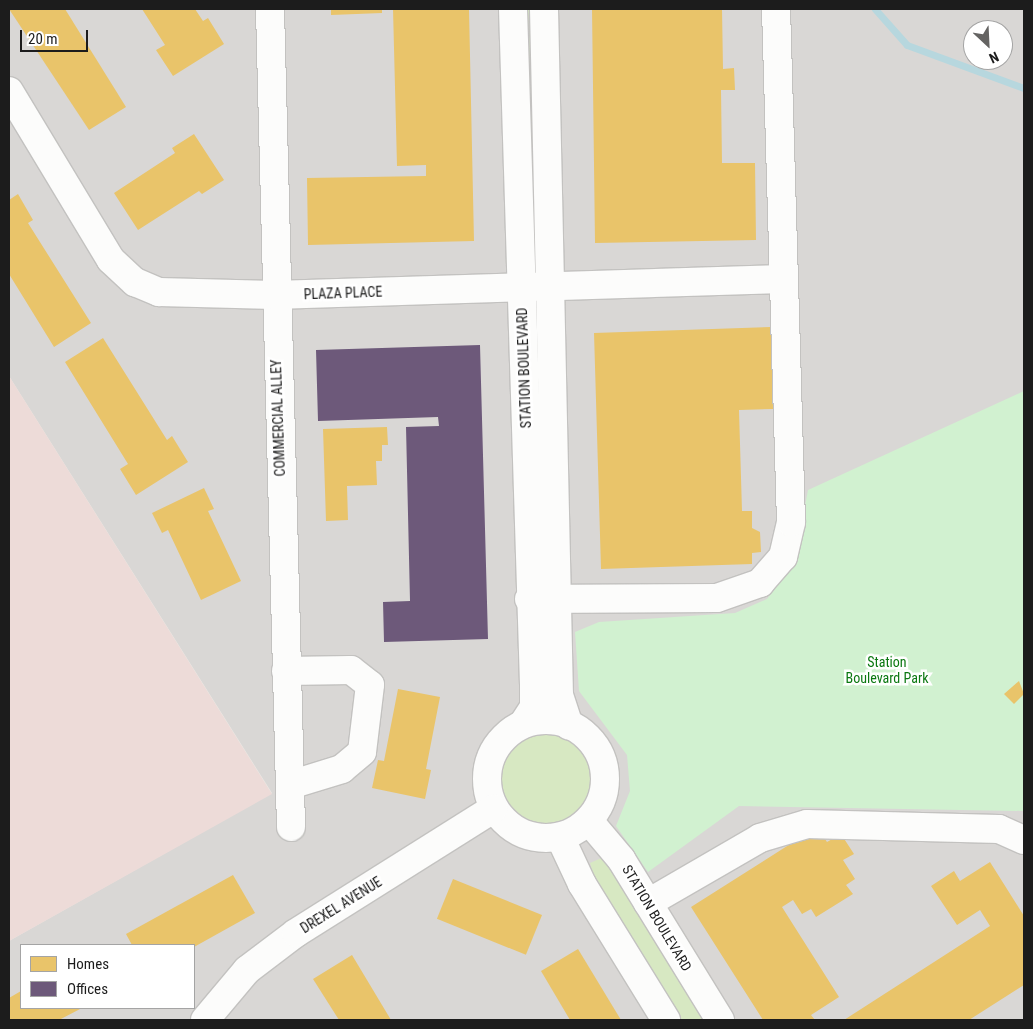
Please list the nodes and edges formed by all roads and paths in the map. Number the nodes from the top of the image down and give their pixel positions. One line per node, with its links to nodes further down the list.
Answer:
1 (270, 9): 11 (street, COMMERCIAL ALLEY)
2 (514, 9): 5 (street, STATION BOULEVARD)
3 (544, 9): 6 (street, STATION BOULEVARD)
4 (776, 9): 8 (street)
5 (515, 82): 6 (street); 9 (street, STATION BOULEVARD)
6 (546, 82): 10 (street, STATION BOULEVARD)
7 (9, 91): 11 (street, PLAZA PLACE)
8 (783, 279): 10 (street, PLAZA PLACE); 14 (street)
9 (522, 288): 10 (street, PLAZA PLACE); 11 (street, PLAZA PLACE); 12 (street, STATION BOULEVARD)
10 (550, 288): 13 (street, STATION BOULEVARD)
11 (274, 295): 16 (street, COMMERCIAL ALLEY)
12 (527, 484): 13 (street); 15 (street, STATION BOULEVARD)
13 (556, 484): 14 (street, STATION BOULEVARD)
14 (558, 598): 15 (street); 18 (street, STATION BOULEVARD)
15 (529, 599): 17 (street, STATION BOULEVARD)
16 (286, 672): 19 (street, COMMERCIAL ALLEY); 19 (street)
17 (524, 724): 18 (street); 20 (street)
18 (570, 725): 21 (street)
19 (290, 785): 22 (street, COMMERCIAL ALLEY)
20 (493, 809): 23 (street); 26 (street, DREXEL AVENUE)
21 (588, 821): 23 (street); 25 (street, STATION BOULEVARD)
22 (291, 827)
23 (560, 837): 27 (street)
24 (1024, 840): 25 (street)
25 (648, 903): 28 (street, STATION BOULEVARD)
26 (205, 1020)
27 (666, 1020)
28 (720, 1020)

